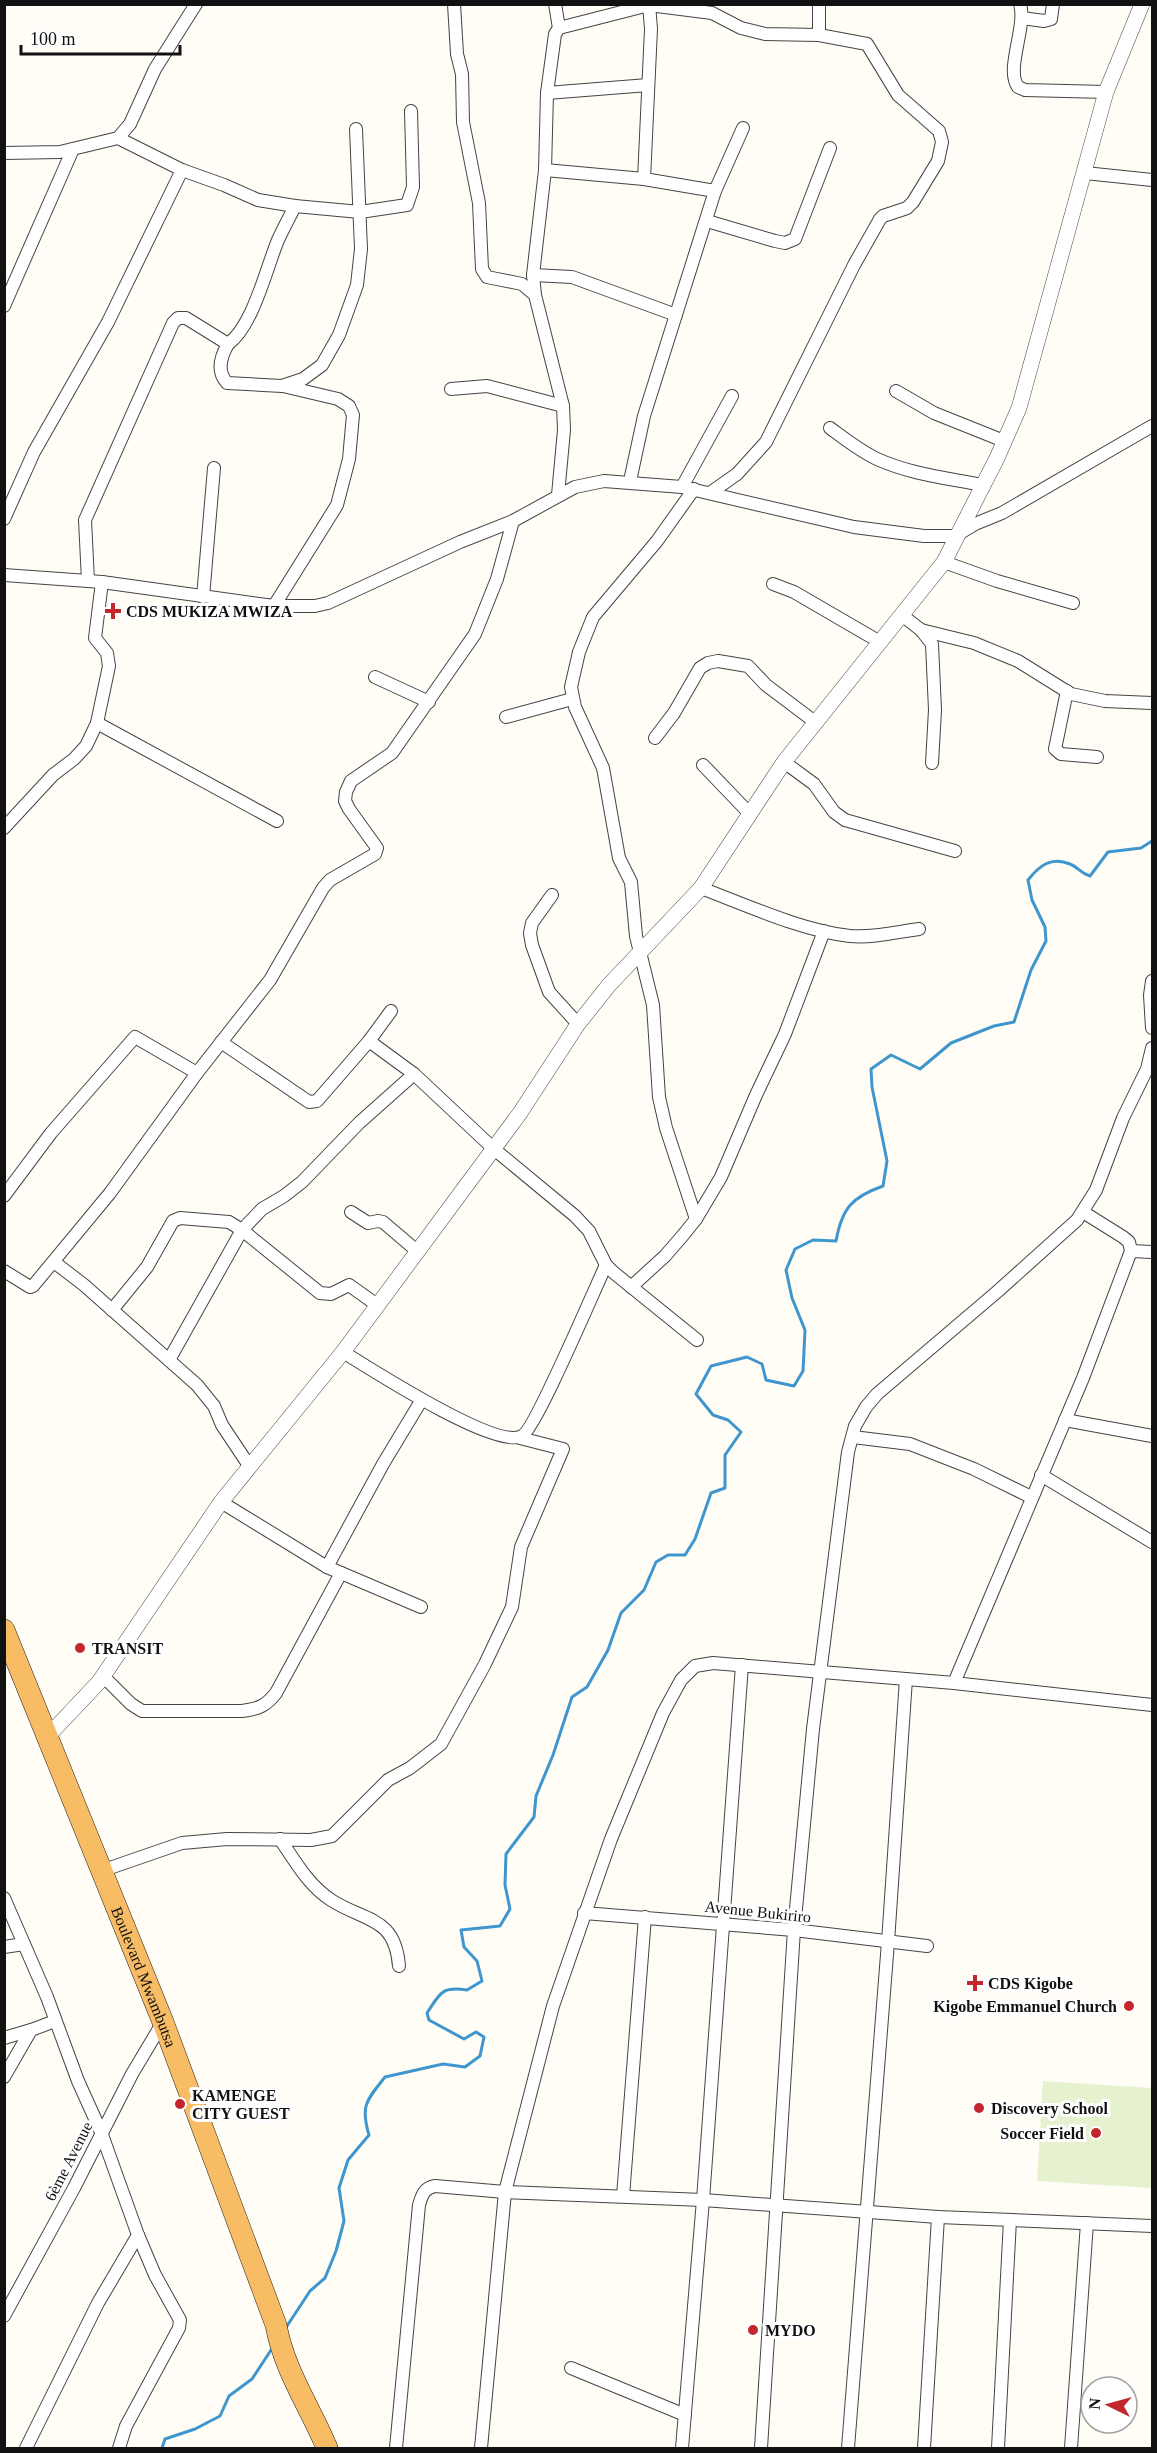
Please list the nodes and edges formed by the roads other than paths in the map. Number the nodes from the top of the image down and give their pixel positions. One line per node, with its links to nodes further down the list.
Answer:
1 (196, 4): 18 (street)
2 (454, 4): 32 (street)
3 (555, 4): 10 (street)
4 (819, 4): 11 (street)
5 (1020, 4): 9 (street)
6 (1053, 4): 9 (street)
7 (1142, 4): 14 (street)
8 (649, 5): 10 (street); 11 (street); 12 (street)
9 (1022, 18): 14 (street)
10 (559, 28): 13 (street)
11 (819, 35): 48 (street)
12 (648, 85): 13 (street); 25 (street)
13 (547, 93): 23 (street)
14 (1106, 93): 24 (street)
15 (411, 111): 29 (street)
16 (743, 128): 27 (street)
17 (356, 129): 29 (street)
18 (118, 138): 20 (street); 22 (street)
19 (830, 148): 30 (street)
20 (73, 149): 21 (street); 33 (street)
21 (4, 153)
22 (182, 170): 28 (street); 50 (street)
23 (545, 170): 25 (street); 31 (street)
24 (1085, 173): 26 (street); 43 (street)
25 (644, 179): 27 (street)
26 (1152, 180)
27 (715, 191): 30 (street)
28 (295, 206): 29 (street); 35 (street)
29 (360, 212): 36 (street)
30 (706, 221): 34 (street)
31 (533, 275): 32 (street); 34 (street)
32 (536, 295): 40 (street)
33 (4, 306)
34 (676, 315): 45 (street)
35 (228, 344): 36 (street); 55 (street)
36 (282, 386): 60 (street)
37 (451, 389): 40 (street)
38 (896, 391): 43 (street)
39 (732, 396): 47 (street)
40 (563, 406): 49 (street)
41 (1152, 426): 52 (street)
42 (830, 428): 46 (street)
43 (1004, 441): 46 (street)
44 (214, 468): 58 (street)
45 (630, 481): 47 (street); 49 (street)
46 (982, 485): 52 (street)
47 (688, 488): 48 (street); 66 (street)
48 (710, 493): 52 (street)
49 (558, 495): 51 (street)
50 (4, 519)
51 (513, 521): 60 (street); 67 (street)
52 (955, 536): 53 (street)
53 (944, 562): 59 (street); 61 (street)
54 (4, 575): 55 (street)
55 (88, 581): 56 (street)
56 (102, 582): 58 (street); 71 (street)
57 (773, 584): 63 (street)
58 (203, 597): 60 (street)
59 (1073, 603)
60 (274, 606)
61 (903, 616): 62 (street); 63 (street)
62 (921, 630): 65 (street); 75 (street)
63 (879, 642): 70 (street)
64 (375, 677): 67 (street)
65 (1067, 691): 68 (street); 73 (street)
66 (572, 699): 69 (street); 85 (street)
67 (429, 702): 91 (street)
68 (1152, 703)
69 (506, 717)
70 (815, 722): 72 (street); 74 (street)
71 (97, 723): 78 (street); 79 (street)
72 (655, 738)
73 (1097, 757)
74 (784, 762): 77 (street); 80 (street)
75 (932, 764)
76 (703, 765): 77 (street)
77 (750, 814): 81 (street)
78 (277, 821)
79 (4, 828)
80 (955, 851)
81 (701, 888): 84 (street); 85 (street)
82 (552, 895): 88 (street)
83 (919, 929): 84 (street)
84 (824, 931): 99 (street)
85 (639, 952): 88 (street); 99 (street)
86 (1152, 981): 89 (street)
87 (391, 1011): 90 (street)
88 (578, 1024): 95 (street)
89 (1152, 1028)
90 (369, 1041): 91 (street); 94 (street)
91 (221, 1042): 93 (street)
92 (1152, 1048): 98 (street)
93 (197, 1073): 96 (street); 104 (street)
94 (414, 1074): 95 (street); 100 (street)
95 (494, 1149): 101 (street); 105 (street)
96 (4, 1196)
97 (351, 1212): 101 (street)
98 (1083, 1212): 102 (street); 116 (street)
99 (696, 1219): 107 (street)
100 (242, 1230): 108 (street); 109 (street); 112 (street)
101 (417, 1251): 108 (street)
102 (1131, 1251): 103 (street); 114 (street)
103 (1152, 1252)
104 (54, 1262): 106 (street); 109 (street)
105 (606, 1265): 107 (street); 117 (street)
106 (4, 1271)
107 (631, 1287): 110 (street)
108 (377, 1305): 111 (street)
109 (112, 1310): 112 (street)
110 (697, 1340)
111 (343, 1352): 113 (street); 118 (street)
112 (169, 1360): 118 (street)
113 (421, 1401): 117 (street); 123 (street)
114 (1065, 1420): 115 (street); 119 (street)
115 (1152, 1436)
116 (853, 1437): 120 (street); 128 (street)
117 (520, 1438): 134 (street)
118 (250, 1467): 121 (street)
119 (1041, 1475): 120 (street); 122 (street)
120 (1031, 1497): 131 (street)
121 (221, 1503): 123 (street); 129 (street)
122 (1152, 1542)
123 (327, 1567): 124 (street)
124 (341, 1573): 125 (street); 129 (street)
125 (421, 1607)
126 (4, 1630): 133 (highway, Boulevard Mwambutsa)
127 (742, 1665): 128 (street); 137 (street); 139 (street)
128 (822, 1672): 130 (street); 140 (street)
129 (103, 1676): 133 (street)
130 (906, 1678): 131 (street); 141 (street)
131 (954, 1683): 132 (street)
132 (1152, 1705)
133 (47, 1737): 135 (highway, Boulevard Mwambutsa)
134 (280, 1839): 135 (street); 145 (street)
135 (101, 1871): 147 (highway, Boulevard Mwambutsa)
136 (4, 1898): 142 (street)
137 (584, 1913): 138 (street, Avenue Bukiriro); 152 (street)
138 (645, 1917): 139 (street, Avenue Bukiriro); 153 (street)
139 (722, 1924): 140 (street, Avenue Bukiriro); 154 (street)
140 (794, 1930): 141 (street, Avenue Bukiriro); 155 (street)
141 (888, 1942): 143 (street, Avenue Bukiriro); 156 (street)
142 (24, 1944): 144 (street); 146 (street)
143 (927, 1946)
144 (4, 1947)
145 (399, 1966)
146 (55, 2021): 148 (street); 151 (street)
147 (163, 2022): 151 (street, 6ème Avenue); 167 (highway, Boulevard Mwambutsa)
148 (31, 2030): 149 (street); 150 (street)
149 (4, 2038)
150 (4, 2077)
151 (101, 2132): 161 (street); 162 (street, 6ème Avenue)
152 (505, 2192): 153 (street); 168 (street); 169 (street)
153 (623, 2196): 154 (street)
154 (703, 2200): 155 (street); 164 (street)
155 (775, 2205): 156 (street); 171 (street)
156 (867, 2211): 157 (street); 172 (street)
157 (938, 2217): 158 (street); 173 (street)
158 (1010, 2220): 159 (street); 174 (street)
159 (1088, 2223): 160 (street); 175 (street)
160 (1152, 2226)
161 (138, 2235): 165 (street); 166 (street)
162 (4, 2316)
163 (571, 2368): 164 (street)
164 (685, 2415): 170 (street)
165 (26, 2448)
166 (119, 2448)
167 (327, 2448)
168 (396, 2448)
169 (481, 2448)
170 (682, 2448)
171 (761, 2448)
172 (848, 2448)
173 (924, 2448)
174 (998, 2448)
175 (1071, 2448)

